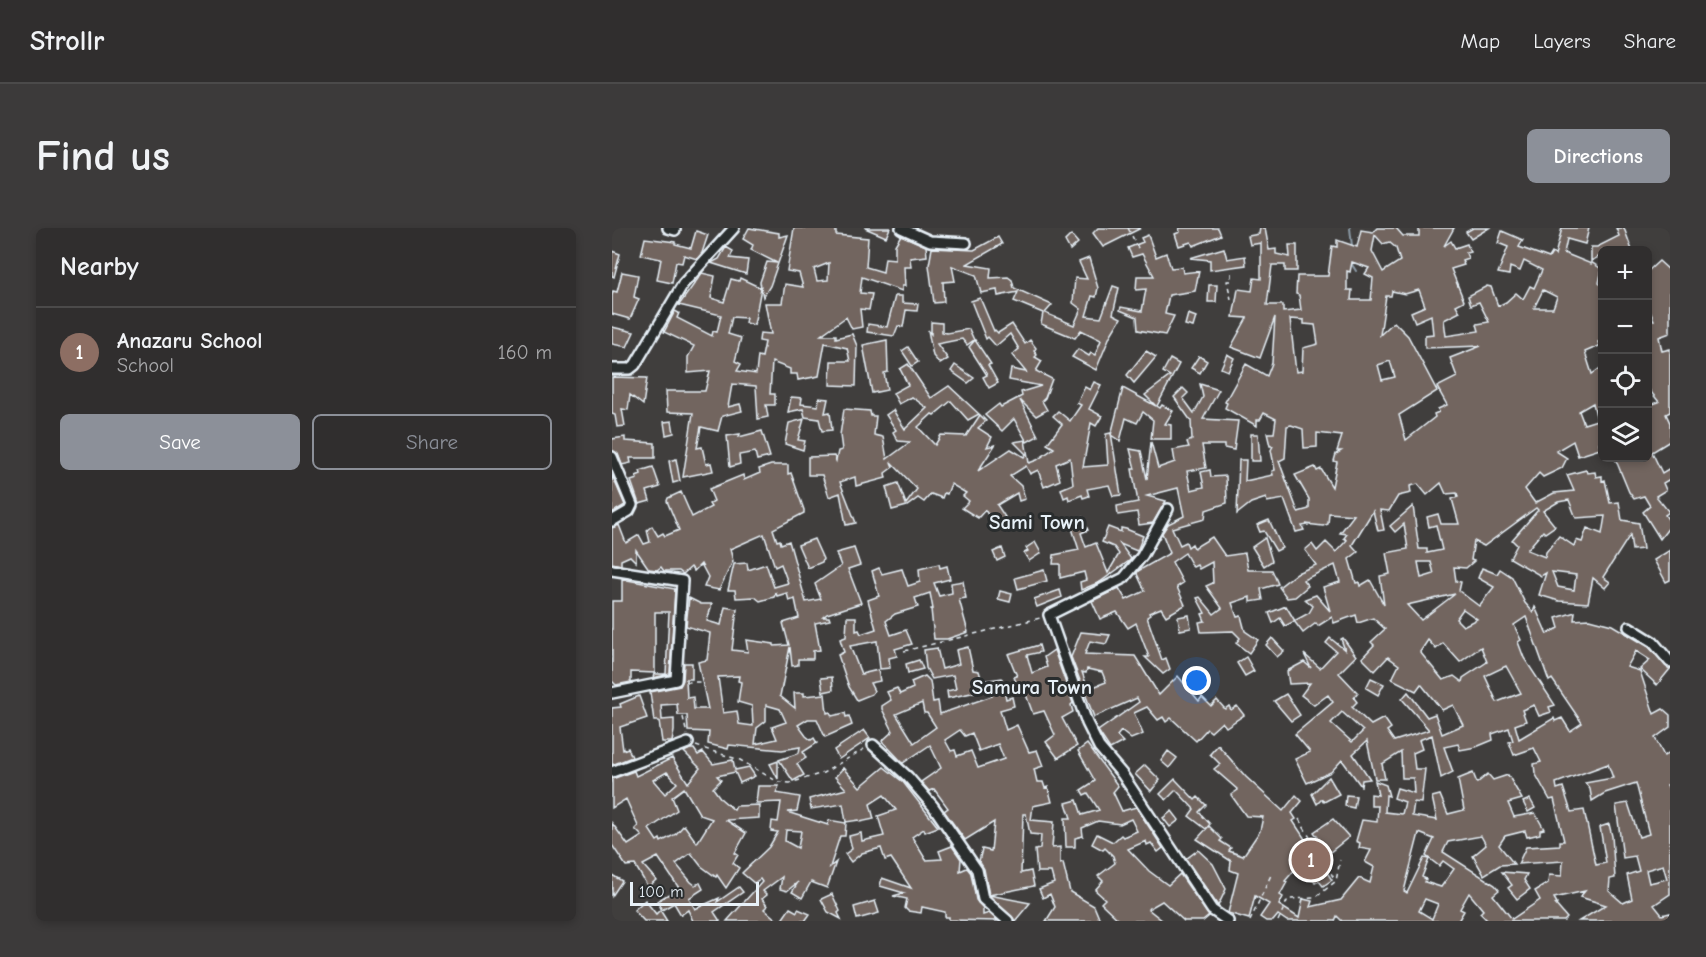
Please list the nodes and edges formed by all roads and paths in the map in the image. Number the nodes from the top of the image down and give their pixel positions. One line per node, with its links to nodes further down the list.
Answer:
1 (734, 228): 8 (street)
2 (902, 228): 4 (street)
3 (1128, 228): 5 (path)
4 (966, 243)
5 (1140, 252)
6 (1231, 273): 7 (path)
7 (1231, 299)
8 (612, 369)
9 (612, 457): 11 (street)
10 (1168, 509): 13 (street)
11 (612, 521)
12 (612, 570): 17 (street)
13 (1049, 615): 15 (path); 29 (street)
14 (1629, 627): 16 (street)
15 (904, 651)
16 (1670, 662)
17 (676, 680): 18 (path); 19 (street)
18 (702, 682)
19 (612, 693)
20 (683, 717): 21 (path)
21 (688, 743): 22 (path); 23 (street)
22 (873, 745): 28 (street)
23 (612, 772)
24 (1299, 819): 27 (path)
25 (1340, 860): 27 (path)
26 (1271, 875): 30 (path)
27 (1336, 881): 31 (path)
28 (1008, 921)
29 (1228, 921)
30 (1250, 921)
31 (1278, 921)

